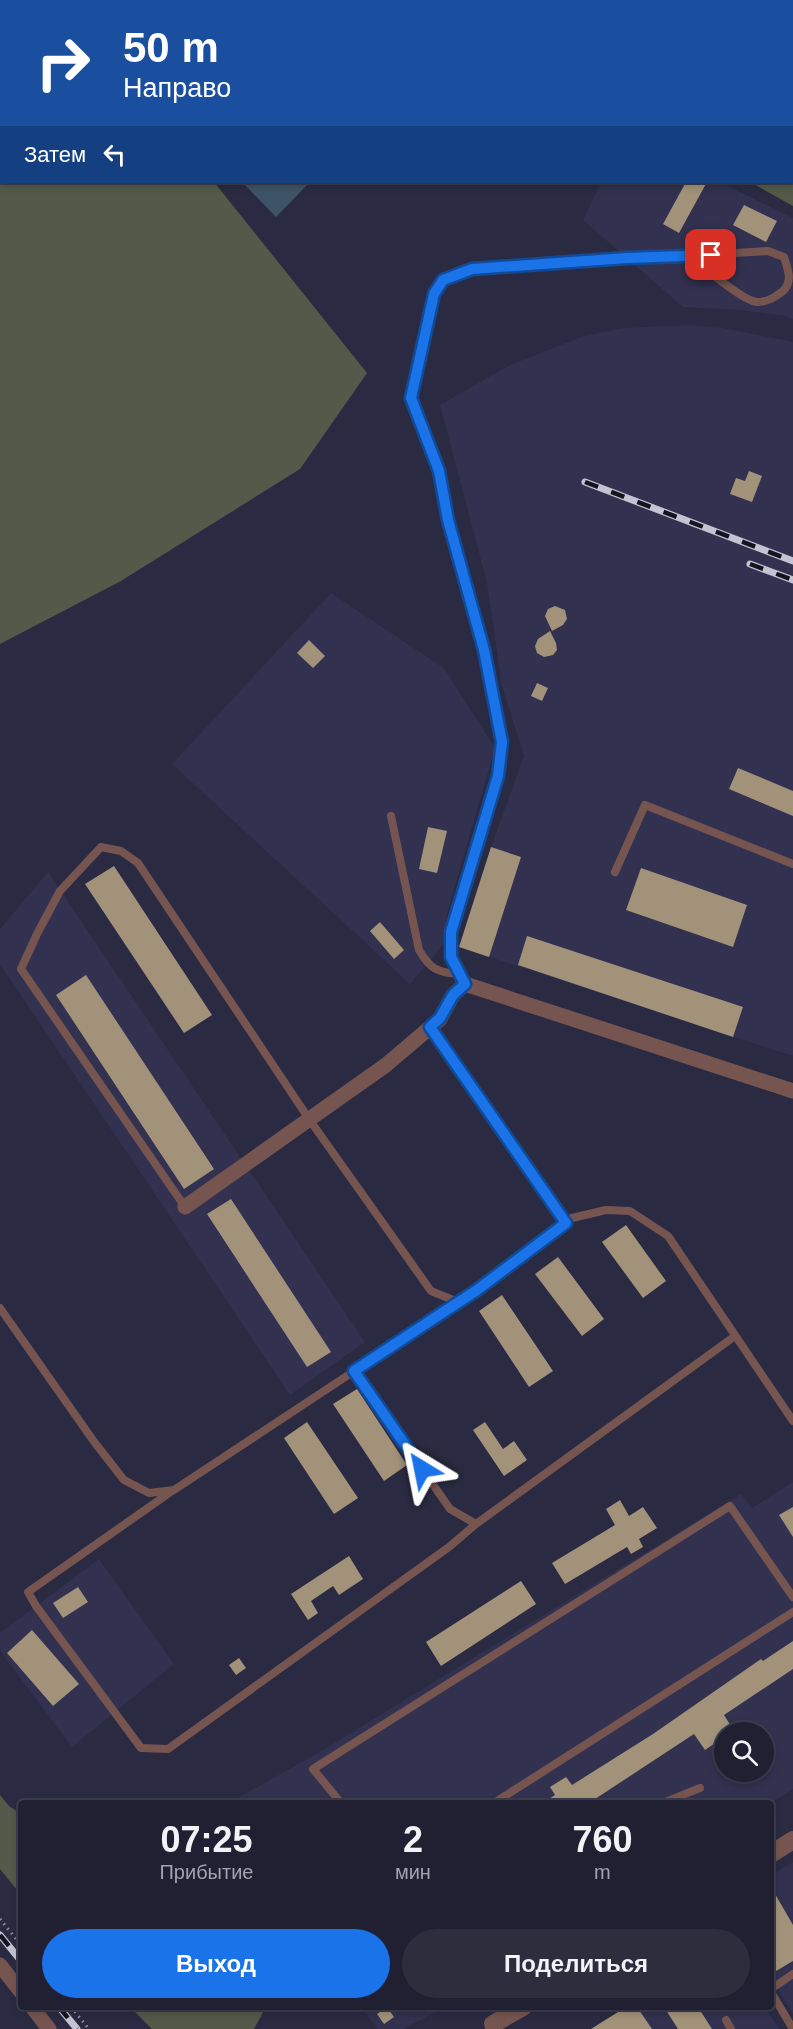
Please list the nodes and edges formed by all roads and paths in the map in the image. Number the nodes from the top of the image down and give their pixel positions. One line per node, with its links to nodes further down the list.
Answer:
1 (691, 256): 1 (lane); 5 (lane)
2 (391, 816): 5 (lane)
3 (793, 864): 4 (lane)
4 (615, 872)
5 (463, 979): 6 (street); 7 (street)
6 (430, 1027): 8 (street); 10 (lane)
7 (793, 1091)
8 (309, 1119): 9 (street); 9 (lane); 11 (lane)
9 (185, 1207)
10 (566, 1223): 11 (lane); 13 (lane)
11 (458, 1302): 14 (lane)
12 (0, 1308): 16 (lane)
13 (735, 1336): 15 (lane); 17 (lane)
14 (354, 1371): 16 (lane); 17 (lane)
15 (793, 1421)
16 (174, 1490): 17 (lane)
17 (476, 1524)
18 (793, 1597): 21 (lane)
19 (793, 1612): 22 (lane)
20 (700, 1788): 23 (lane)
21 (339, 1800)
22 (499, 1800)
23 (670, 1800)
24 (793, 1840): 25 (street)
25 (774, 1852)
26 (0, 1919): 27 (path)
27 (18, 1941)
28 (0, 1965): 30 (street)
29 (793, 1974): 31 (lane)
30 (18, 1988)
31 (774, 1988)
32 (774, 1995): 41 (lane)
33 (34, 2010): 38 (street)
34 (73, 2010): 39 (path)
35 (518, 2010): 37 (street)
36 (726, 2020): 40 (lane)
37 (491, 2027)
38 (49, 2029)
39 (89, 2029)
40 (731, 2029)
41 (793, 2029)

